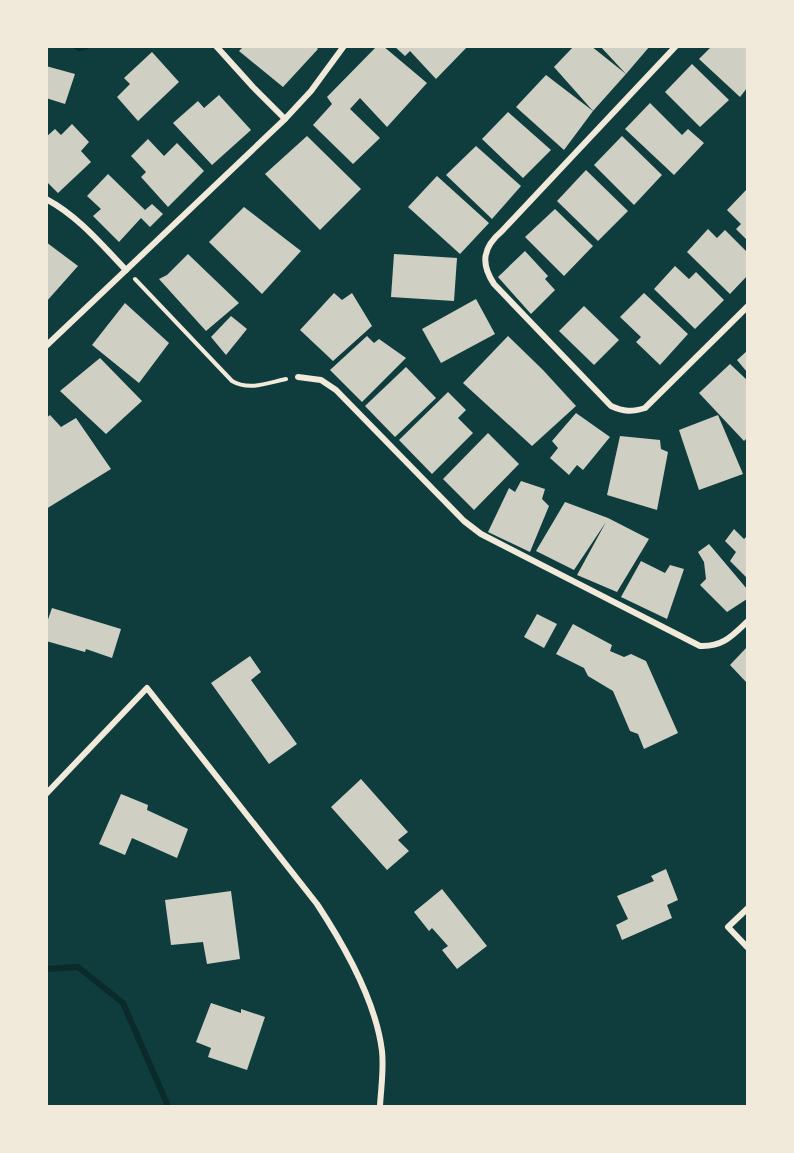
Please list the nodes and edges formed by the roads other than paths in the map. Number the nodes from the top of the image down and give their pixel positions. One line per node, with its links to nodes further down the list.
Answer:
1 (216, 46): 4 (street)
2 (344, 46): 4 (street)
3 (676, 46): 7 (street)
4 (285, 120): 6 (street)
5 (46, 199): 6 (street)
6 (126, 270): 8 (street)
7 (747, 306)
8 (46, 346)
9 (298, 377): 10 (street)
10 (747, 621)
11 (46, 794): 14 (street)
12 (747, 908): 13 (street)
13 (747, 948)
14 (380, 1107)

